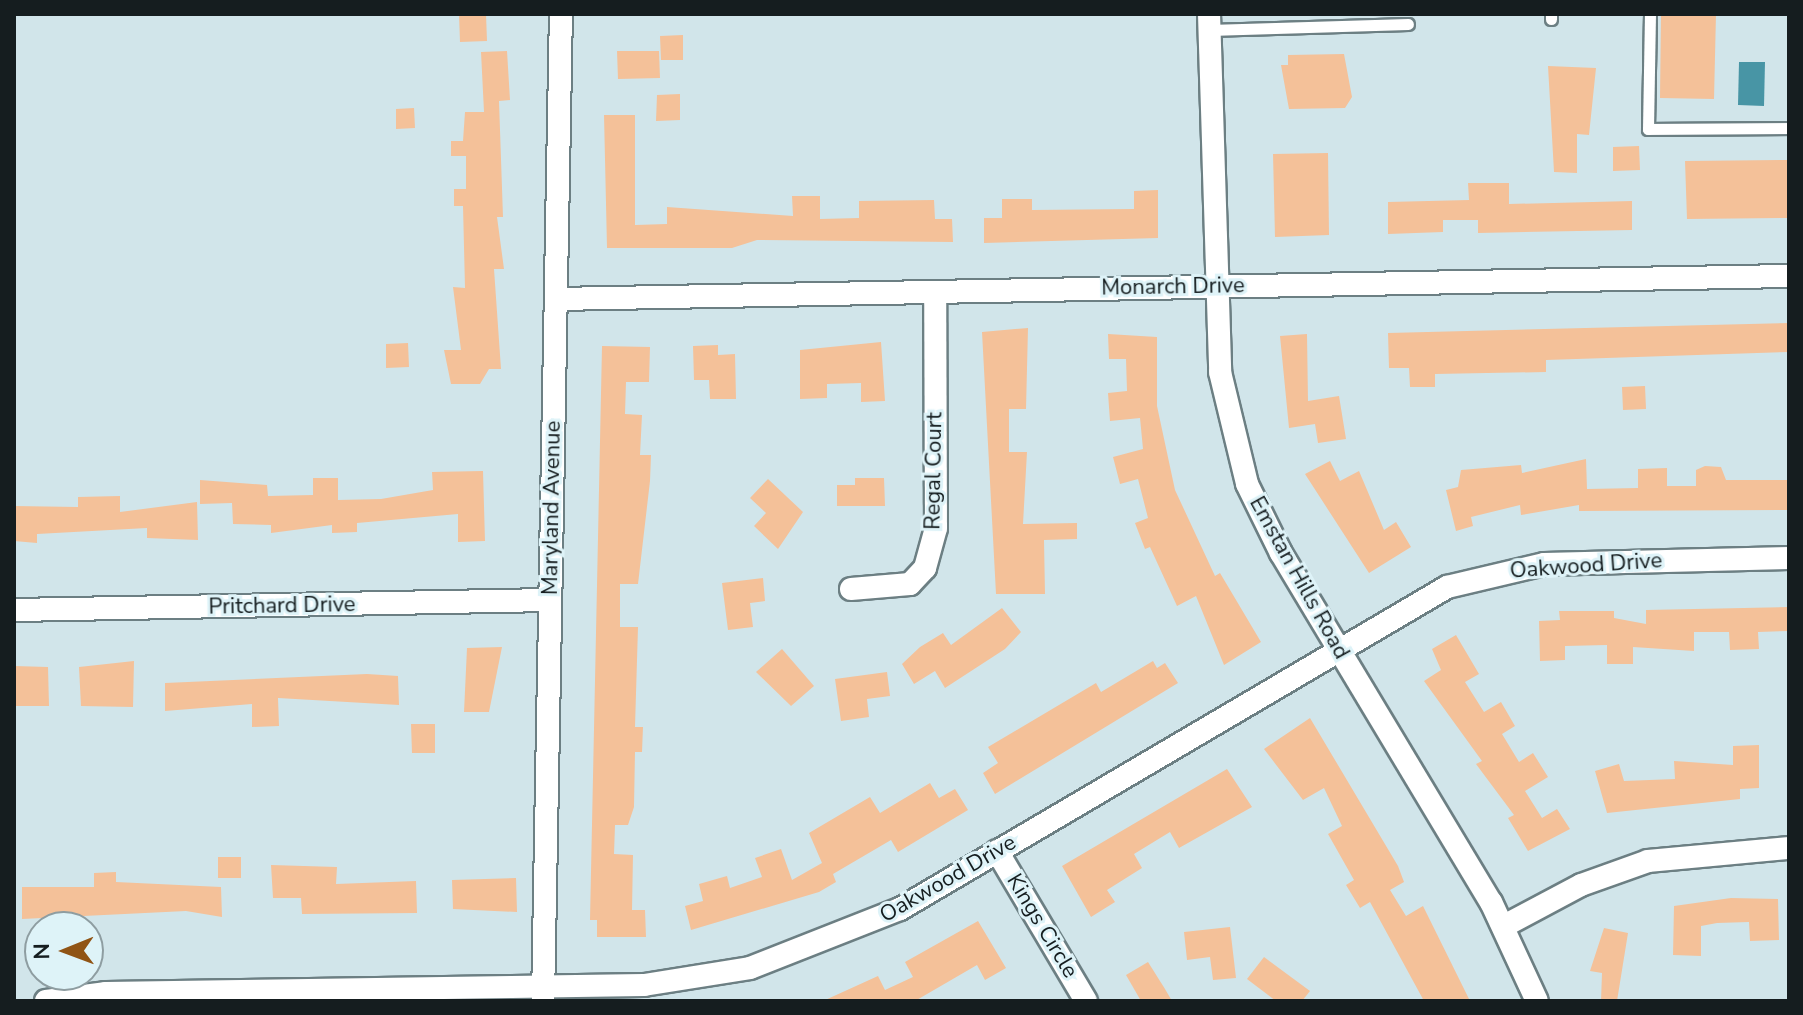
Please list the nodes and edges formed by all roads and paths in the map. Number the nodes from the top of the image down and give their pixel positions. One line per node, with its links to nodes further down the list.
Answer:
1 (561, 14): 9 (street, Maryland Avenue)
2 (1650, 14): 5 (lane)
3 (1209, 22): 4 (lane); 7 (street, Emstan Hills Road)
4 (1408, 24)
5 (1789, 128)
6 (1789, 276): 7 (street, Monarch Drive)
7 (1216, 287): 8 (street, Monarch Drive); 14 (street, Emstan Hills Road)
8 (935, 292): 9 (street, Monarch Drive); 11 (street, Regal Court)
9 (556, 299): 12 (street, Maryland Avenue)
10 (1789, 558): 14 (street, Oakwood Drive)
11 (851, 589)
12 (550, 600): 13 (street, Pritchard Drive); 18 (street, Maryland Avenue)
13 (14, 610)
14 (1337, 646): 16 (street, Oakwood Drive); 17 (street, Emstan Hills Road)
15 (1789, 848): 17 (street)
16 (997, 851): 18 (street, Oakwood Drive); 20 (street, Kings Circle)
17 (1504, 926): 21 (street, Emstan Hills Road)
18 (543, 993): 19 (street, Oakwood Drive)
19 (46, 1001)
20 (1086, 1001)
21 (1537, 1001)

